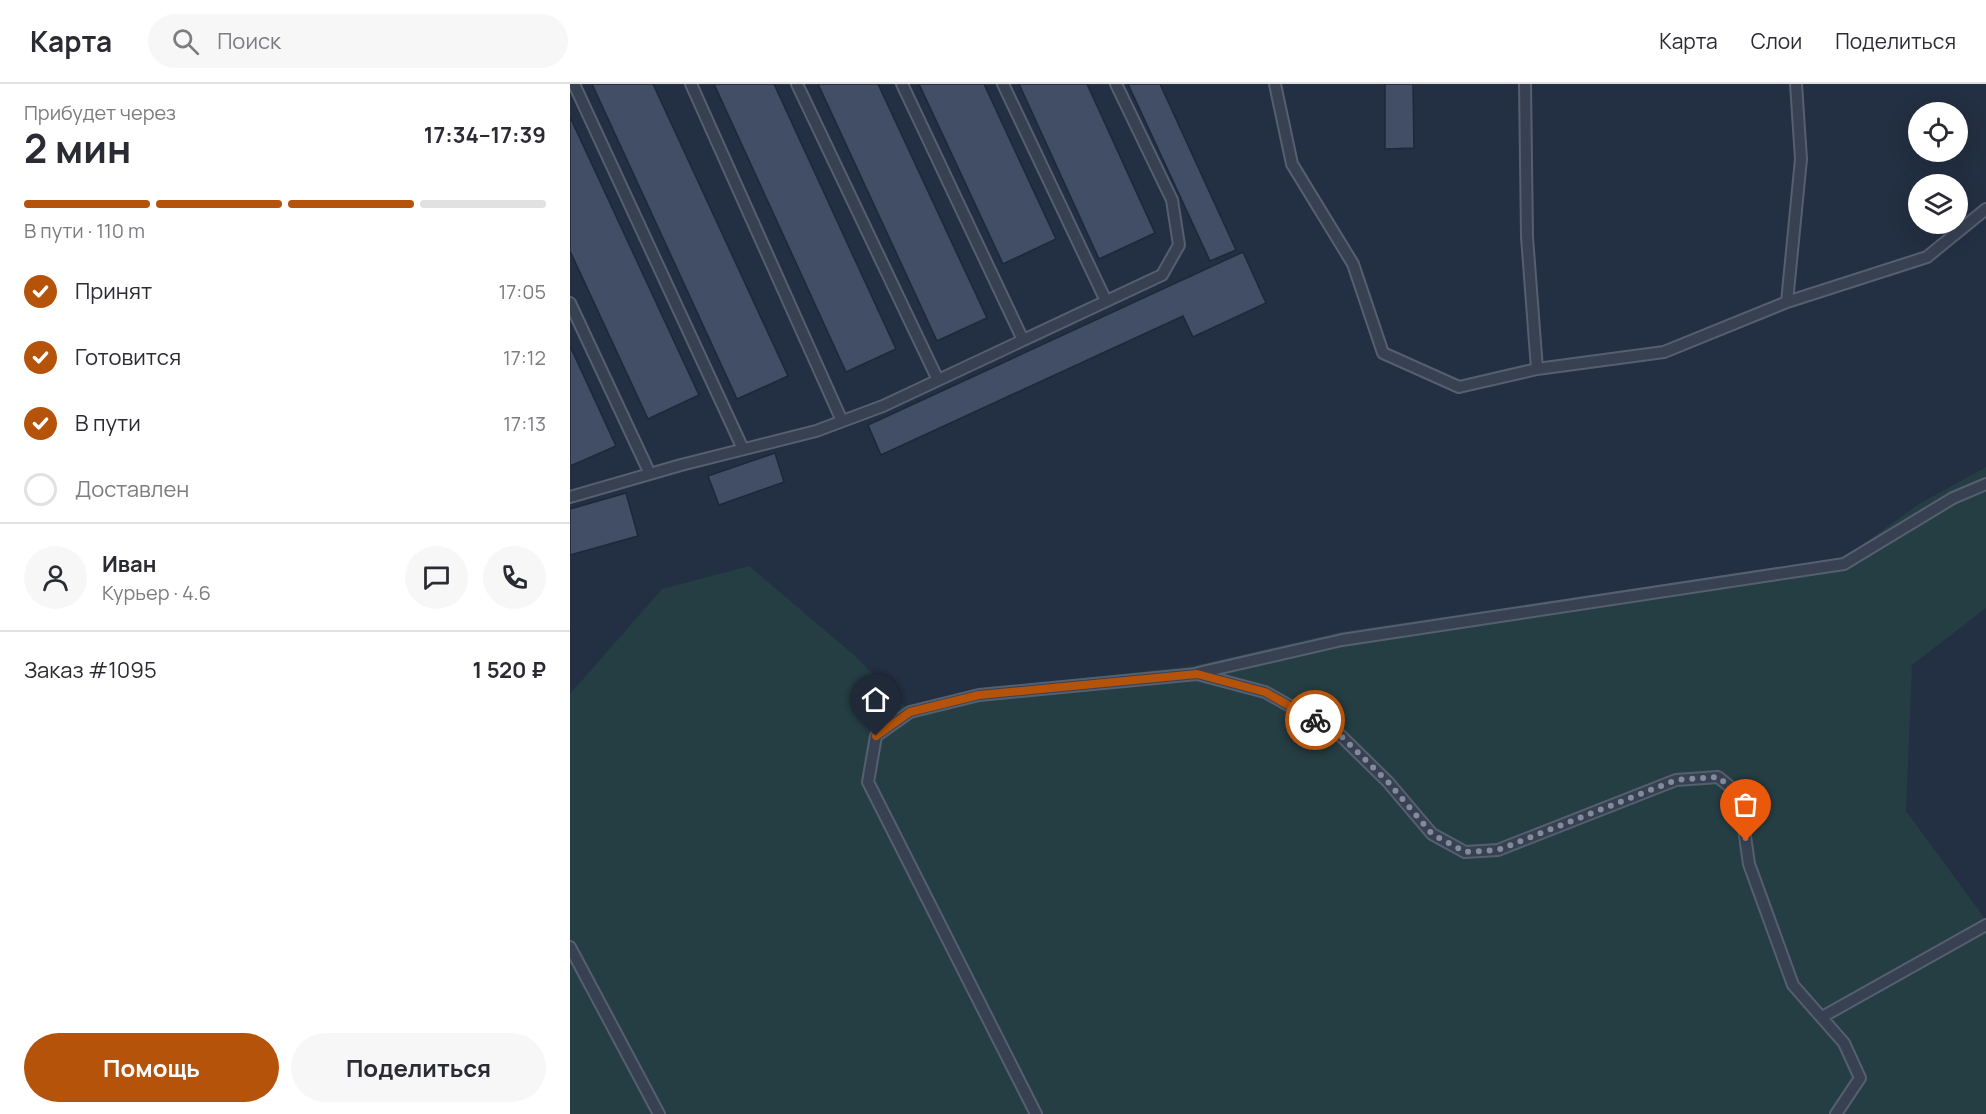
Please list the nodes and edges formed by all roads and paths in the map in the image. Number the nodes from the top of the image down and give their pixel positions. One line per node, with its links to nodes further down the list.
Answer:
1 (574, 84): 18 (lane)
2 (691, 84): 17 (lane)
3 (797, 84): 16 (lane)
4 (902, 84): 14 (lane)
5 (1003, 84): 11 (lane)
6 (1116, 84): 11 (lane)
7 (1275, 84): 15 (lane)
8 (1525, 84): 15 (lane)
9 (1796, 84): 12 (lane)
10 (1986, 209): 12 (lane)
11 (1106, 301): 14 (lane)
12 (1787, 302): 15 (lane)
13 (570, 303): 19 (lane)
14 (1023, 340): 16 (lane)
15 (1537, 369)
16 (938, 380): 17 (lane)
17 (842, 421): 18 (lane)
18 (742, 449): 19 (lane)
19 (650, 474): 21 (lane)
20 (1986, 484): 22 (lane)
21 (570, 497)
22 (1197, 674): 25 (lane); 27 (lane)
23 (1986, 924): 25 (lane)
24 (570, 947): 26 (lane)
25 (1822, 1017): 28 (lane)
26 (659, 1114)
27 (1036, 1114)
28 (1836, 1114)

